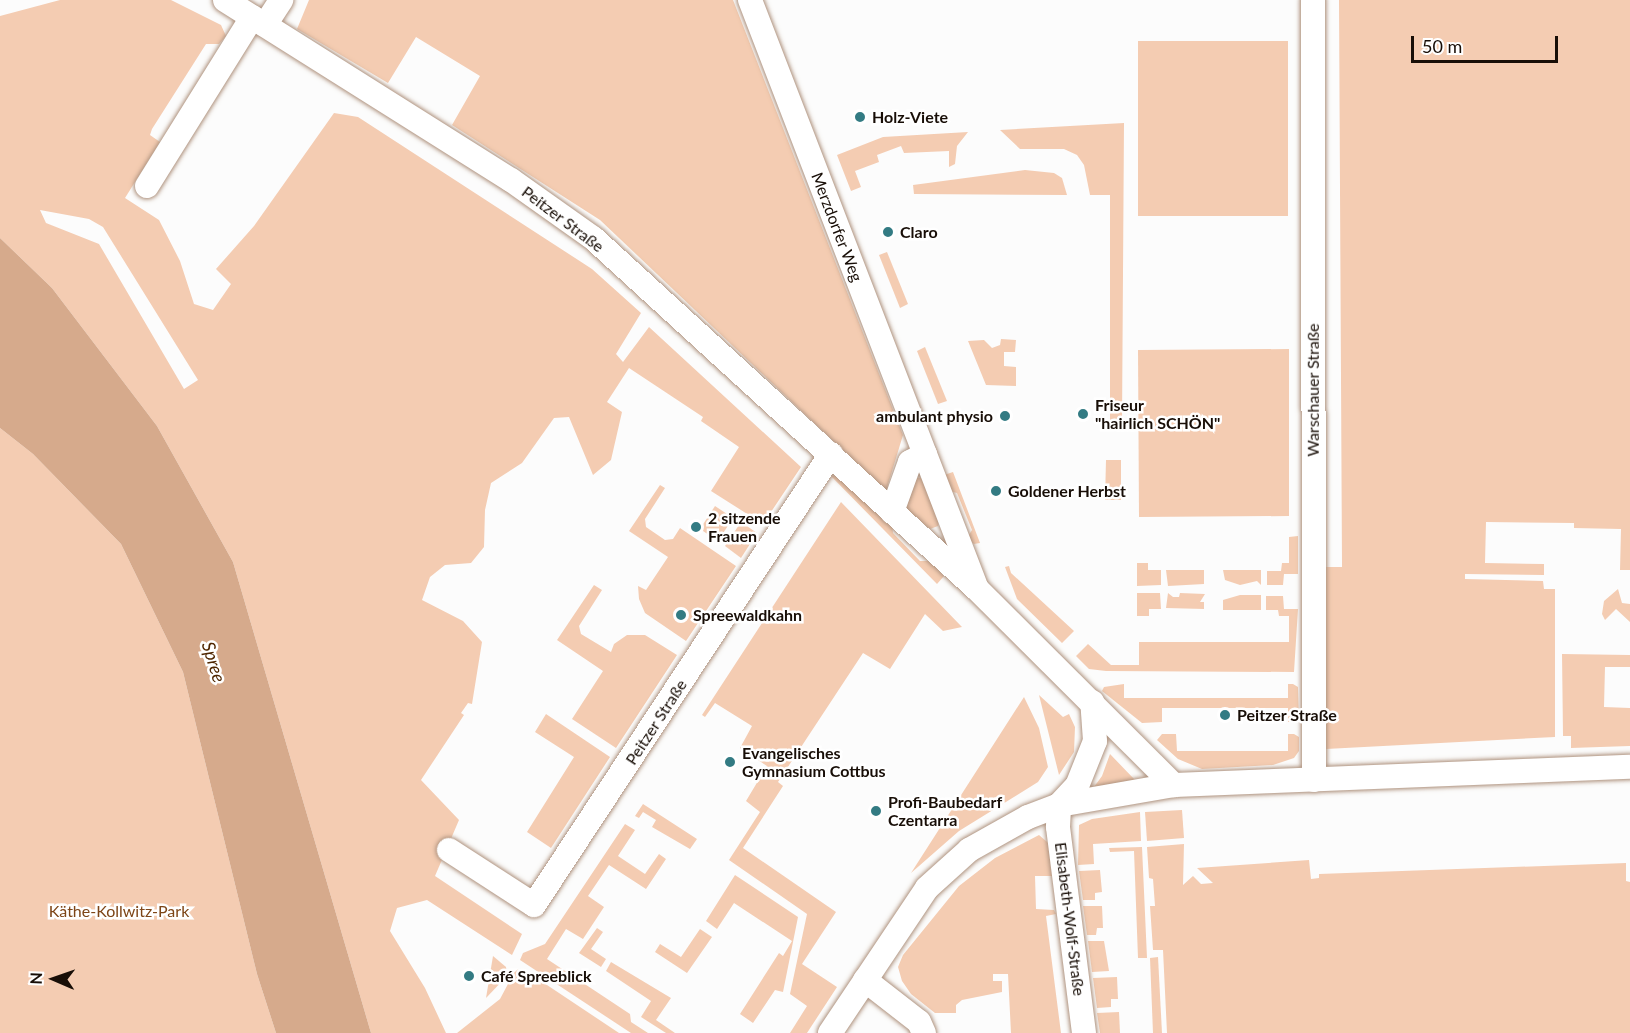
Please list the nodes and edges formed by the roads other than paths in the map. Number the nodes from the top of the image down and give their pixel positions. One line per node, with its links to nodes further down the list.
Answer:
1 (225, 0): 5 (street, Peitzer Straße)
2 (281, 0): 5 (street)
3 (750, 0): 8 (street, Merzdorfer Weg)
4 (1313, 0): 13 (street, Warschauer Straße)
5 (258, 21): 6 (street); 7 (street, Peitzer Straße)
6 (147, 186)
7 (831, 454): 9 (street, Peitzer Straße); 16 (street, Peitzer Straße)
8 (925, 454): 9 (street); 10 (street, Merzdorfer Weg)
9 (892, 512): 10 (street, Peitzer Straße)
10 (977, 589): 11 (street, Peitzer Straße)
11 (1092, 702): 14 (street, Peitzer Straße); 15 (street)
12 (1630, 767): 13 (street)
13 (1314, 780): 14 (street)
14 (1174, 785): 15 (street)
15 (1059, 805): 17 (street); 20 (street, Elisabeth-Wolf-Straße)
16 (449, 850)
17 (865, 980): 18 (street); 19 (street)
18 (830, 1033)
19 (924, 1033)
20 (1084, 1033)

